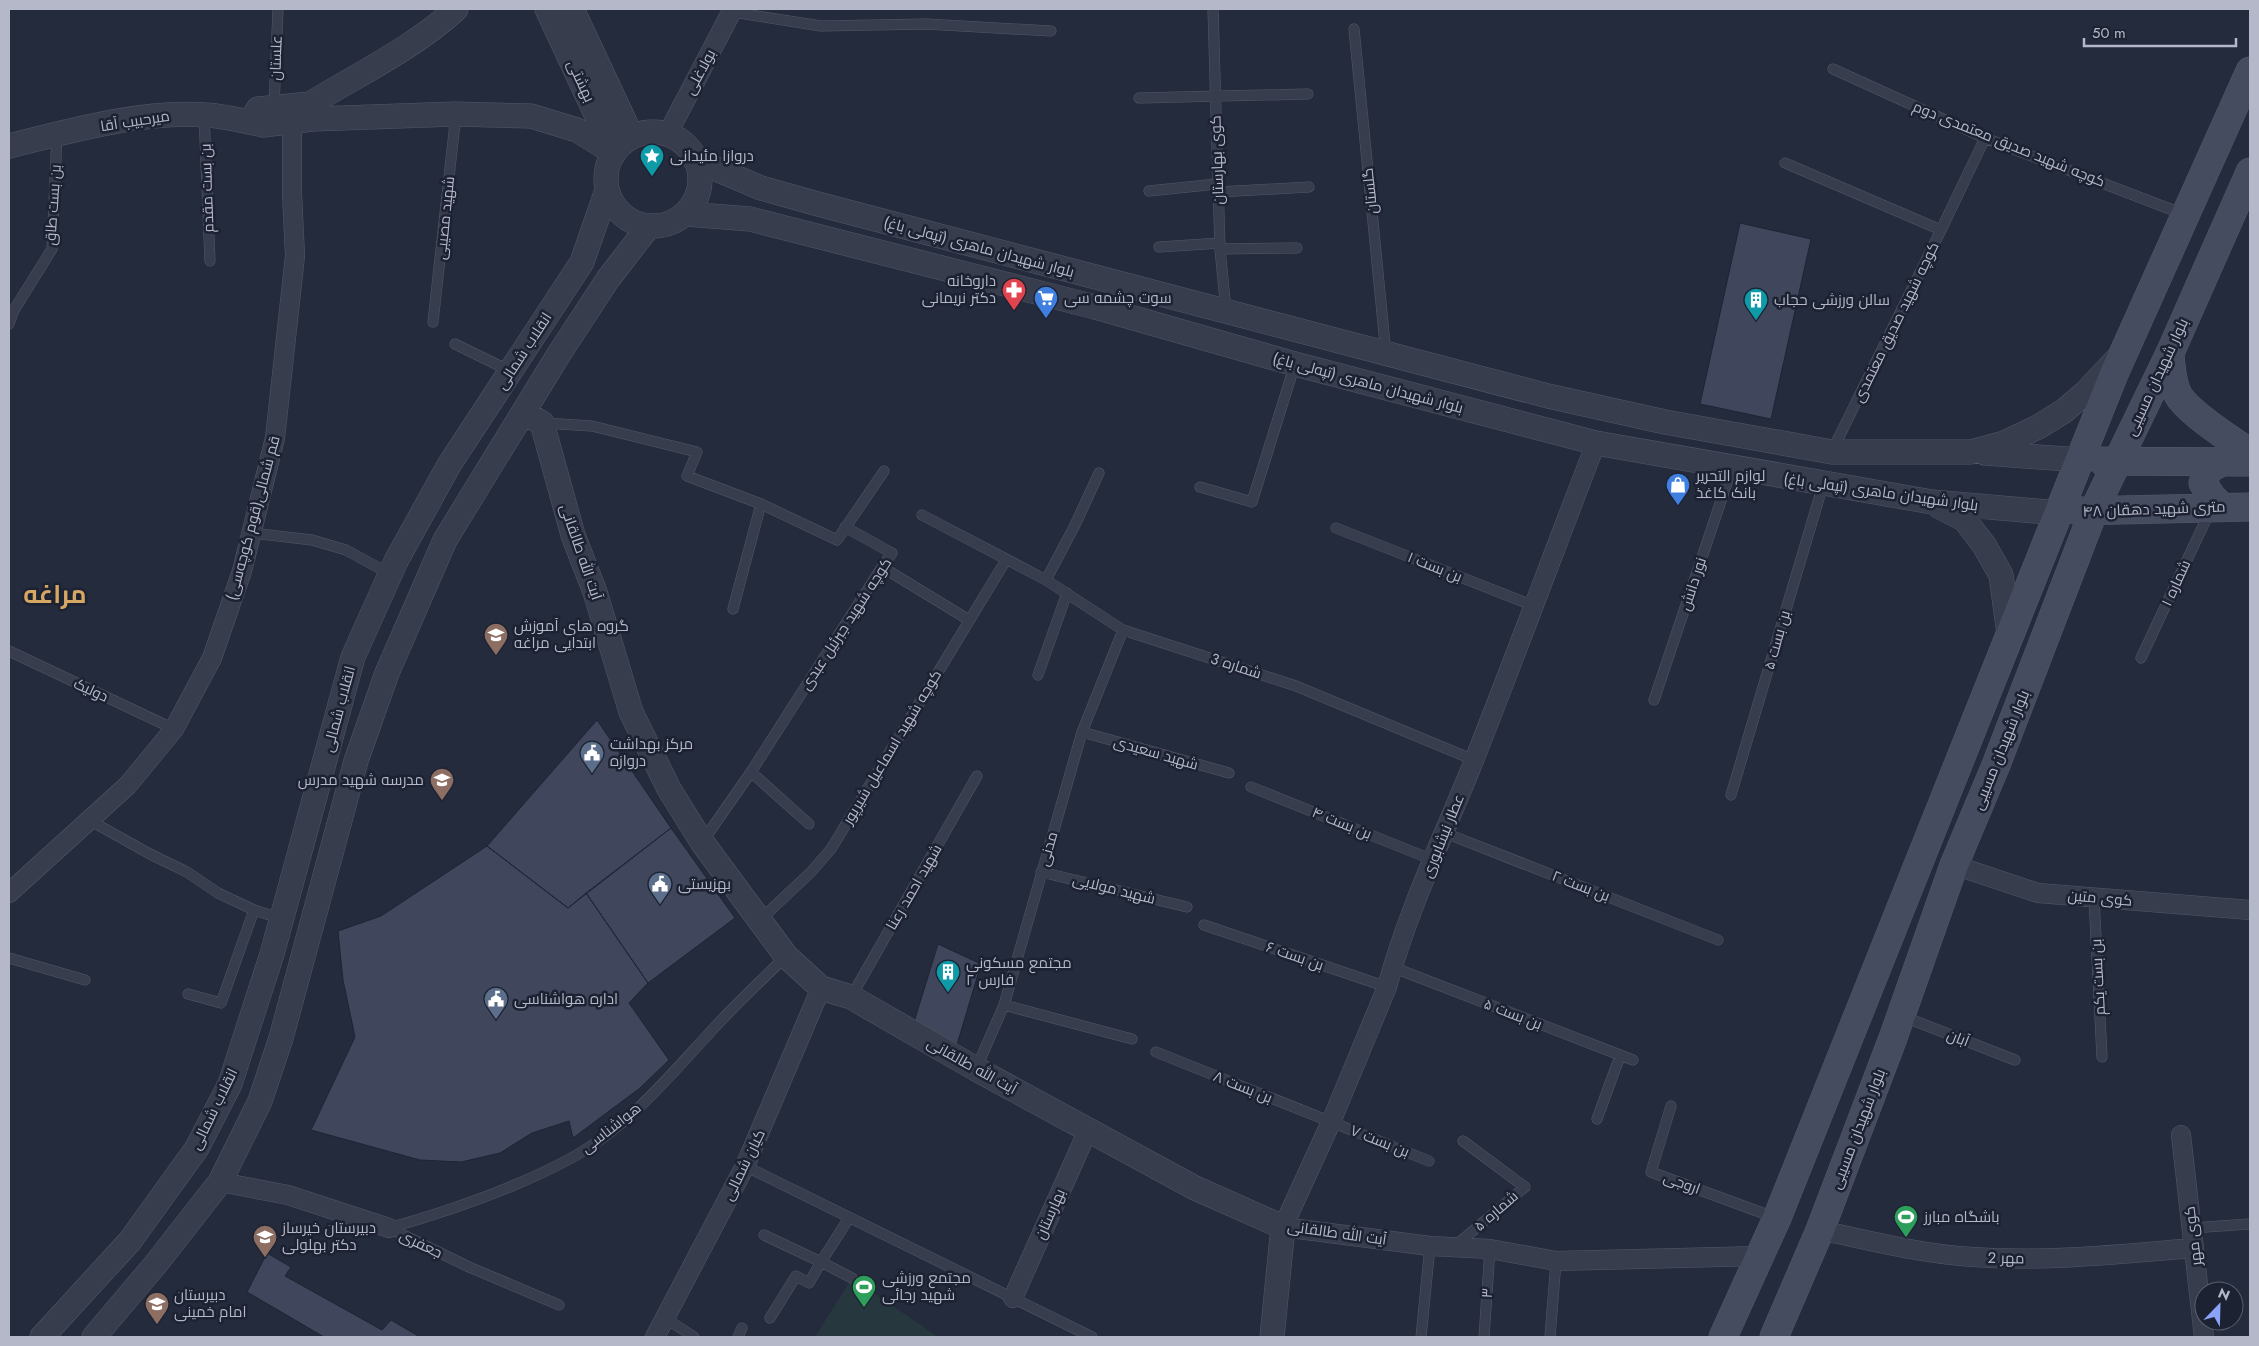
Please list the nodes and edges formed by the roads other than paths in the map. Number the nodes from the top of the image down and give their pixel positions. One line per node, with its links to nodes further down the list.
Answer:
1 (278, 9): 14 (lane, علستان)
2 (456, 9): 17 (street)
3 (548, 9): 23 (street, بهشتی)
4 (572, 9): 20 (street, بهشتی)
5 (1212, 9): 12 (lane, کوی بهارستان)
6 (733, 10): 8 (lane); 19 (street, بولاغلی)
7 (1354, 29): 47 (lane, گلستان)
8 (1052, 31)
9 (1833, 69): 21 (lane, کوچه شهید صدیق معتمدی دوم)
10 (2250, 71): 32 (main road)
11 (1308, 94): 12 (lane)
12 (1215, 95): 13 (lane); 28 (lane, کوی بهارستان)
13 (1139, 98)
14 (265, 114): 16 (street, میرحبیب آقا); 17 (street, میرحبیب آقا)
15 (456, 114): 17 (street, میرحبیب آقا); 23 (street, میرحبیب آقا); 41 (lane, شهید مصیبی)
16 (212, 115): 18 (street, میرحبیب آقا); 38 (lane, بن بست مقدم)
17 (305, 115): 72 (street, قم شمالی(قوم کوچه‌سی))
18 (57, 134): 22 (street, میرحبیب آقا); 43 (lane, بن بست طاق)
19 (667, 134): 20 (street); 24 (street)
20 (632, 137): 23 (street)
21 (1985, 138): 32 (lane, کوچه شهید صدیق معتمدی دوم); 34 (lane, کوچه شهید صدیق معتمدی)
22 (9, 146)
23 (614, 153): 29 (street)
24 (696, 160): 31 (street); 40 (street, بلوار شهیدان ماهری (تپه‌لی باغ))
25 (1785, 163): 34 (lane)
26 (2250, 172): 42 (main road, بلوار شهیدان مسیبی)
27 (1309, 187): 28 (lane)
28 (1218, 188): 30 (lane); 35 (lane, کوی بهارستان)
29 (607, 190): 33 (street); 49 (street, انقلاب شمالی)
30 (1148, 191)
31 (685, 214): 33 (street); 48 (street, بلوار شهیدان ماهری (تپه‌لی باغ))
32 (2187, 215): 39 (main road)
33 (649, 226): 50 (street, انقلاب شمالی)
34 (1941, 230): 52 (lane, کوچه شهید صدیق معتمدی)
35 (1220, 246): 36 (lane); 37 (lane); 40 (lane, کوی بهارستان)
36 (1159, 247)
37 (1297, 248)
38 (210, 261)
39 (2145, 307): 42 (main road); 45 (main road)
40 (1226, 311): 47 (street, بلوار شهیدان ماهری (تپه‌لی باغ))
41 (433, 322)
42 (2184, 322): 46 (main road, بلوار شهیدان مسیبی)
43 (9, 324)
44 (455, 344): 49 (lane)
45 (2126, 349): 53 (street, بلوار شهیدان ماهری (تپه‌لی باغ)); 55 (main road)
46 (2170, 353): 54 (main road); 56 (main road, بلوار شهیدان مسیبی)
47 (1386, 354): 52 (street, بلوار شهیدان ماهری (تپه‌لی باغ))
48 (1295, 364): 51 (street, بلوار شهیدان ماهری (تپه‌لی باغ)); 62 (lane)
49 (511, 371): 75 (street, انقلاب شمالی)
50 (533, 418): 64 (lane); 100 (street, آیت الله طالقانی); 138 (street, انقلاب شمالی)
51 (1596, 443): 58 (street, بلوار شهیدان ماهری (تپه‌لی باغ)); 78 (street, عطار نیشابوری)
52 (1832, 452): 53 (street, بلوار شهیدان ماهری (تپه‌لی باغ)); 61 (street)
53 (1971, 452): 55 (street, بلوار شهیدان ماهری (تپه‌لی باغ))
54 (2250, 453)
55 (2080, 460): 56 (main road); 68 (main road)
56 (2117, 461): 57 (main road); 67 (main road, بلوار شهیدان مسیبی)
57 (2237, 462): 65 (main road)
58 (1732, 468): 61 (street, بلوار شهیدان ماهری (تپه‌لی باغ)); 88 (lane, نور دانش)
59 (884, 471): 70 (lane)
60 (1099, 472): 76 (lane)
61 (1823, 485): 63 (street, بلوار شهیدان ماهری (تپه‌لی باغ)); 96 (lane, بن بست ۵)
62 (1200, 487)
63 (1932, 502): 68 (street, بلوار شهیدان ماهری (تپه‌لی باغ)); 84 (street)
64 (761, 504): 70 (lane); 80 (lane)
65 (2217, 507): 66 (main road, ۴۸ متری شهید دهقان); 67 (main road, ۴۸ متری شهید دهقان); 86 (lane, شماره ۱)
66 (2250, 507)
67 (2094, 510): 68 (main road, ۴۸ متری شهید دهقان); 82 (main road, بلوار شهیدان مسیبی)
68 (2059, 512): 79 (main road)
69 (922, 515): 73 (lane, شماره 3)
70 (845, 527): 74 (lane, کوچه شهید جبرئیل عبدی)
71 (1336, 528): 78 (lane, بن بست ۱)
72 (252, 533): 75 (lane); 89 (street, قم شمالی(قوم کوچه‌سی))
73 (1006, 560): 76 (lane, شماره 3); 81 (lane, کوچه شهید اسماعیل شیرپور)
74 (882, 567): 81 (lane); 92 (lane, کوچه شهید جبرئیل عبدی)
75 (390, 574): 109 (street, انقلاب شمالی)
76 (1046, 580): 77 (lane, شماره 3)
77 (1066, 593): 83 (lane, شماره 3); 87 (lane)
78 (1534, 606): 91 (street, عطار نیشابوری)
79 (2021, 607): 82 (main road); 84 (main road)
80 (733, 609)
81 (969, 620): 110 (lane, کوچه شهید اسماعیل شیرپور)
82 (2051, 621): 102 (main road, بلوار شهیدان مسیبی)
83 (1123, 630): 90 (lane, مدنی); 91 (lane, شماره 3)
84 (2009, 634): 140 (main road)
85 (9, 651): 89 (lane, دولیک)
86 (2141, 658)
87 (1038, 674)
88 (1654, 700)
89 (174, 729): 97 (street, قم شمالی(قوم کوچه‌سی))
90 (1082, 732): 93 (lane, شهید سعیدی); 103 (lane, مدنی)
91 (1474, 760): 99 (street, عطار نیشابوری)
92 (751, 772): 98 (lane); 100 (lane, کوچه شهید جبرئیل عبدی)
93 (1229, 774)
94 (977, 776): 120 (lane, شهید احمد رعنا)
95 (1250, 787): 101 (lane, بن بست ۴)
96 (1731, 795)
97 (89, 820): 104 (street, قم شمالی(قوم کوچه‌سی)); 107 (lane)
98 (809, 824)
99 (1445, 832): 101 (street, عطار نیشابوری); 112 (lane, بن بست ۲)
100 (702, 842): 110 (street, آیت الله طالقانی)
101 (1433, 860): 115 (street, عطار نیشابوری)
102 (1954, 865): 105 (street, کوی متین); 122 (main road, بلوار شهیدان مسیبی)
103 (1041, 872): 106 (lane, شهید مولایی); 121 (lane, مدنی)
104 (9, 893)
105 (2094, 898): 108 (street, کوی متین); 126 (lane, بن بست یکم)
106 (1188, 907)
107 (254, 910): 109 (lane); 119 (lane)
108 (2250, 910)
109 (282, 919): 157 (street, انقلاب شمالی)
110 (760, 920): 113 (street, آیت الله طالقانی)
111 (1204, 925): 117 (lane, بن بست ۶)
112 (1718, 940)
113 (786, 956): 118 (street, آیت الله طالقانی); 143 (lane, هواشناسی)
114 (9, 958): 116 (lane)
115 (1392, 967): 117 (street, عطار نیشابوری); 125 (lane, بن بست ۵)
116 (85, 980)
117 (1387, 987): 132 (street, عطار نیشابوری)
118 (821, 988): 120 (street, آیت الله طالقانی); 137 (street, کیان شمالی)
119 (188, 994)
120 (851, 997): 129 (street, آیت الله طالقانی)
121 (1004, 1005): 123 (lane); 129 (lane, مدنی)
122 (1901, 1016): 128 (lane, آبان); 145 (main road, بلوار شهیدان مسیبی)
123 (1132, 1039)
124 (1156, 1052): 132 (lane, بن بست ۸)
125 (1620, 1056): 127 (lane, بن بست ۵); 131 (lane)
126 (2102, 1056)
127 (1633, 1060)
128 (2014, 1060)
129 (976, 1069): 133 (street, آیت الله طالقانی)
130 (1671, 1106): 140 (lane, اروجی)
131 (1597, 1119)
132 (1331, 1122): 136 (lane, بن بست ۷); 142 (street, عطار نیشابوری)
133 (1088, 1130): 142 (street, آیت الله طالقانی); 155 (street, بهارستان)
134 (2181, 1135): 144 (street, کوی مهر)
135 (1463, 1140): 148 (lane, شماره ۵)
136 (1429, 1161)
137 (745, 1166): 139 (lane); 158 (street, کیان شمالی)
138 (220, 1182): 143 (street, جعفری); 160 (street, انقلاب شمالی)
139 (849, 1218): 153 (lane); 155 (lane)
140 (1777, 1218): 151 (main road)
141 (2249, 1224): 144 (lane)
142 (1283, 1227): 147 (street, آیت الله طالقانی); 165 (street)
143 (389, 1228): 156 (lane, جعفری)
144 (2192, 1228): 149 (street, کوی مهر)
145 (1820, 1230): 149 (street, مهر 2); 170 (main road, بلوار شهیدان مسیبی)
146 (764, 1235): 153 (lane)
147 (1430, 1246): 148 (street, آیت الله طالقانی); 166 (lane)
148 (1455, 1247): 150 (street, آیت الله طالقانی)
149 (2194, 1248): 171 (street, کوی مهر)
150 (1490, 1249): 152 (street, آیت الله طالقانی); 167 (lane, ۳)
151 (1760, 1256): 152 (street, آیت الله طالقانی); 169 (main road)
152 (1556, 1260): 168 (lane)
153 (821, 1262): 154 (lane); 159 (lane)
154 (852, 1278)
155 (1013, 1298): 164 (lane)
156 (559, 1305)
157 (70, 1308): 160 (street); 161 (street, انقلاب شمالی)
158 (666, 1318): 162 (street, کیان شمالی); 163 (lane)
159 (770, 1318)
160 (95, 1336)
161 (42, 1337)
162 (655, 1337)
163 (694, 1337)
164 (1092, 1337)
165 (1272, 1337)
166 (1421, 1337)
167 (1484, 1337)
168 (1550, 1337)
169 (1723, 1337)
170 (1774, 1337)
171 (2204, 1337)

